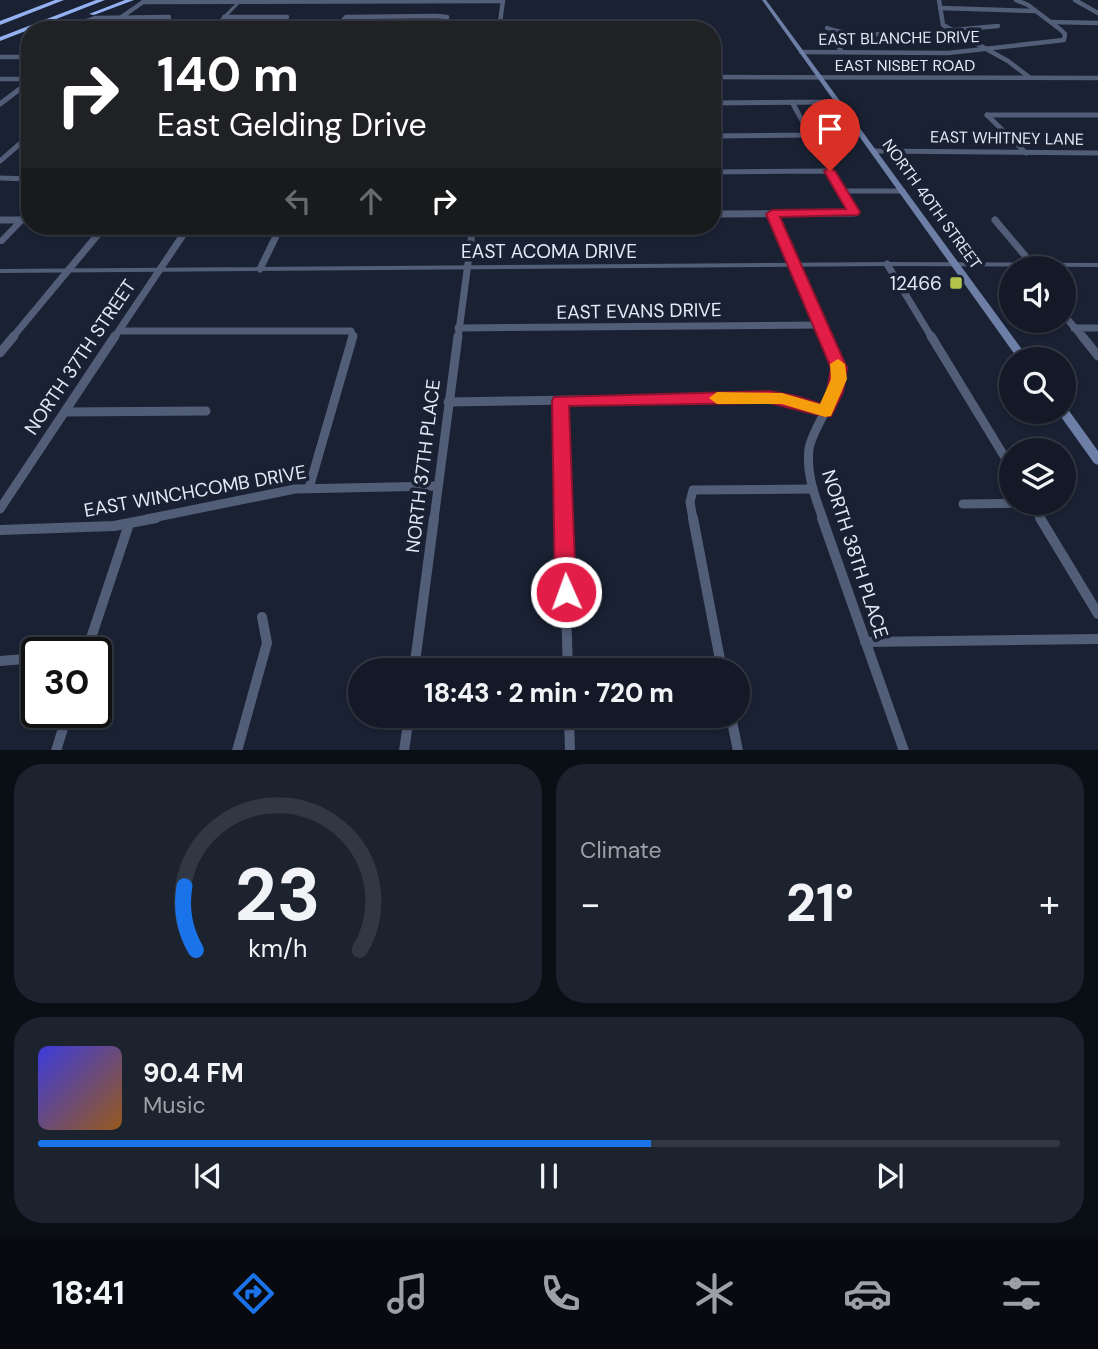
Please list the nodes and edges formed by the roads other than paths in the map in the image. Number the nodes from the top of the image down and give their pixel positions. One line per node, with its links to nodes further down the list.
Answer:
1 (61, 0): 35 (highway)
2 (87, 0): 25 (highway)
3 (102, 0): 26 (highway)
4 (131, 0): 27 (highway)
5 (345, 0): 6 (street); 15 (street)
6 (398, 0): 7 (street); 23 (street)
7 (452, 0): 8 (street)
8 (503, 0): 33 (street)
9 (764, 0): 52 (main road, NORTH 40TH STREET)
10 (939, 0): 17 (street)
11 (1016, 0): 18 (street)
12 (1075, 0): 19 (street)
13 (191, 1): 14 (street); 16 (street)
14 (240, 1): 15 (street); 21 (street)
15 (292, 1)
16 (143, 2): 24 (street)
17 (940, 8): 18 (street); 41 (street)
18 (1036, 11): 34 (street)
19 (1097, 13)
20 (169, 17): 24 (street)
21 (224, 17): 22 (street); 30 (street)
22 (287, 17)
23 (384, 17): 31 (street); 32 (street)
24 (120, 18): 28 (street); 29 (street)
25 (30, 21)
26 (47, 21)
27 (72, 21)
28 (86, 21)
29 (116, 21)
30 (220, 21)
31 (343, 21)
32 (446, 21)
33 (500, 21)
34 (1051, 22): 36 (street); 48 (street, EAST BLANCHE DRIVE)
35 (0, 23)
36 (1098, 23)
37 (21, 24): 43 (highway)
38 (888, 26): 44 (street)
39 (998, 26): 41 (street)
40 (827, 27): 45 (street)
41 (950, 30): 44 (street); 51 (street)
42 (21, 31): 46 (highway)
43 (0, 32)
44 (894, 32): 45 (street)
45 (841, 33): 53 (street)
46 (0, 39)
47 (21, 39): 49 (highway)
48 (1040, 44): 50 (street); 51 (street, EAST BLANCHE DRIVE)
49 (0, 47)
50 (1046, 48)
51 (987, 49): 53 (street, EAST BLANCHE DRIVE); 58 (street)
52 (802, 52): 53 (street, EAST BLANCHE DRIVE); 56 (main road, NORTH 40TH STREET)
53 (842, 52)
54 (0, 57): 55 (street)
55 (21, 57)
56 (819, 76): 57 (street, EAST NISBET ROAD); 58 (street, EAST NISBET ROAD); 66 (main road, NORTH 40TH STREET)
57 (721, 77)
58 (1030, 78): 59 (street, EAST NISBET ROAD)
59 (1086, 78): 60 (street, EAST NISBET ROAD); 63 (street)
60 (1098, 78)
61 (0, 79): 62 (street)
62 (21, 80)
63 (1098, 86)
64 (21, 87): 68 (street)
65 (792, 102): 66 (street); 67 (street); 70 (street)
66 (838, 102): 72 (main road, NORTH 40TH STREET)
67 (721, 103)
68 (0, 104)
69 (1098, 115): 73 (street)
70 (721, 135)
71 (21, 143): 75 (street)
72 (874, 151): 73 (street, EAST WHITNEY LANE); 80 (main road, NORTH 40TH STREET)
73 (1026, 153): 74 (street, EAST WHITNEY LANE)
74 (1098, 153)
75 (0, 161)
76 (721, 172): 79 (street)
77 (0, 178): 78 (street)
78 (21, 178)
79 (844, 191): 80 (street); 82 (street)
80 (903, 191): 94 (main road, NORTH 40TH STREET)
81 (721, 214): 82 (street)
82 (772, 214): 95 (street, NORTH 38TH PLACE)
83 (0, 220): 84 (street)
84 (21, 220)
85 (995, 220): 92 (street)
86 (21, 221): 91 (street)
87 (98, 235): 100 (street)
88 (183, 235): 101 (street, NORTH 37TH STREET)
89 (277, 235): 102 (street)
90 (472, 235): 99 (street, NORTH 37TH PLACE)
91 (0, 242)
92 (1019, 256)
93 (887, 264): 94 (street, EAST ACOMA DRIVE); 95 (street, EAST ACOMA DRIVE); 119 (street)
94 (956, 264): 96 (street, EAST ACOMA DRIVE); 110 (main road, NORTH 40TH STREET)
95 (794, 265): 99 (street, EAST ACOMA DRIVE); 104 (street, NORTH 38TH PLACE)
96 (999, 265)
97 (1076, 265): 98 (street, EAST ACOMA DRIVE)
98 (1098, 265)
99 (468, 267): 102 (street, EAST ACOMA DRIVE); 105 (street, NORTH 37TH PLACE)
100 (69, 270): 101 (street, EAST ACOMA DRIVE); 103 (street, EAST ACOMA DRIVE); 111 (street)
101 (160, 270): 102 (street, EAST ACOMA DRIVE); 109 (street, NORTH 37TH STREET)
102 (260, 270)
103 (0, 271)
104 (821, 325): 105 (street, EAST EVANS DRIVE); 116 (street, NORTH 38TH PLACE)
105 (458, 328): 114 (street, NORTH 37TH PLACE)
106 (1076, 328): 107 (street)
107 (1098, 328)
108 (1076, 330): 112 (street)
109 (119, 331): 117 (street, NORTH 37TH STREET); 122 (street)
110 (1015, 347)
111 (0, 353)
112 (1098, 356)
113 (560, 401): 114 (street); 116 (street); 136 (street)
114 (448, 402): 121 (street, NORTH 37TH PLACE)
115 (206, 411): 117 (street)
116 (825, 411): 123 (street, NORTH 38TH PLACE)
117 (65, 412): 126 (street, NORTH 37TH STREET)
118 (1072, 424): 120 (main road)
119 (999, 449)
120 (1098, 460)
121 (438, 486): 122 (street, EAST WINCHCOMB DRIVE); 135 (street, NORTH 37TH PLACE)
122 (309, 488): 128 (street, EAST WINCHCOMB DRIVE)
123 (813, 489): 134 (street, NORTH 38TH PLACE); 137 (street)
124 (963, 503): 125 (street)
125 (999, 503)
126 (0, 509)
127 (1038, 515): 130 (street)
128 (129, 523): 129 (street, EAST WINCHCOMB DRIVE); 132 (street)
129 (0, 530)
130 (1098, 614)
131 (262, 617): 145 (street)
132 (89, 637)
133 (1098, 639): 134 (street)
134 (865, 642): 149 (street, NORTH 38TH PLACE)
135 (416, 658)
136 (568, 658)
137 (720, 658)
138 (21, 659): 139 (street)
139 (0, 661)
140 (63, 728): 144 (street)
141 (407, 728): 146 (street)
142 (569, 728): 147 (street)
143 (733, 728): 148 (street)
144 (56, 750)
145 (237, 750)
146 (404, 750)
147 (570, 750)
148 (738, 750)
149 (904, 750)

